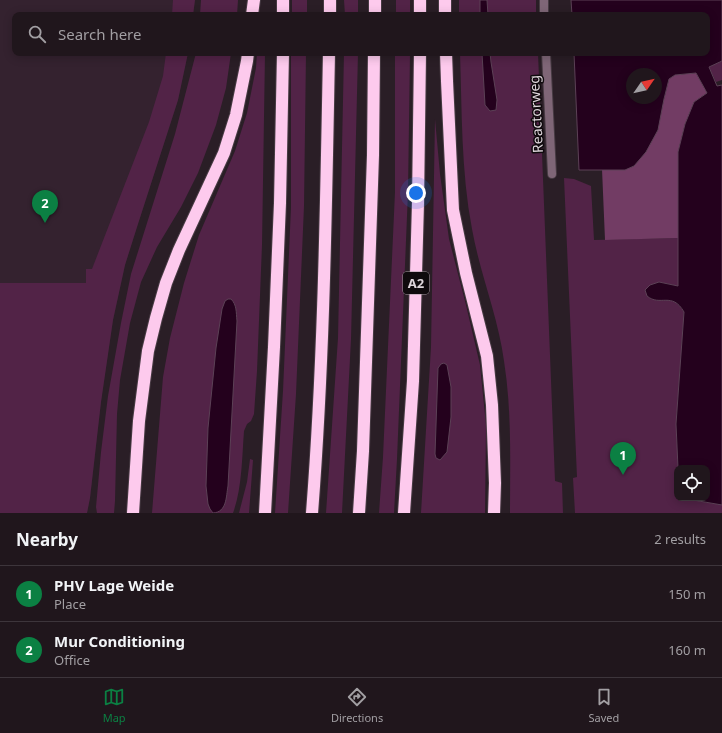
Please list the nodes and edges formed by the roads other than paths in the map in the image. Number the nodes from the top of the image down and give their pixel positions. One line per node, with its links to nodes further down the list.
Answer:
1 (254, 0): 8 (highway)
2 (283, 0): 9 (highway)
3 (330, 0): 10 (highway)
4 (375, 0): 11 (highway)
5 (420, 0): 12 (highway)
6 (445, 0): 13 (highway)
7 (544, 0): 14 (street)
8 (252, 12)
9 (283, 12)
10 (330, 12)
11 (375, 12)
12 (420, 12)
13 (445, 12)
14 (544, 12)
15 (248, 56): 23 (highway)
16 (283, 56): 24 (highway)
17 (329, 56): 25 (highway)
18 (374, 56): 26 (highway)
19 (420, 56): 27 (highway, A2)
20 (446, 56): 28 (highway)
21 (546, 56): 22 (street, Reactorweg)
22 (552, 174)
23 (132, 513)
24 (266, 513)
25 (312, 513)
26 (358, 513)
27 (404, 513)
28 (494, 513)

